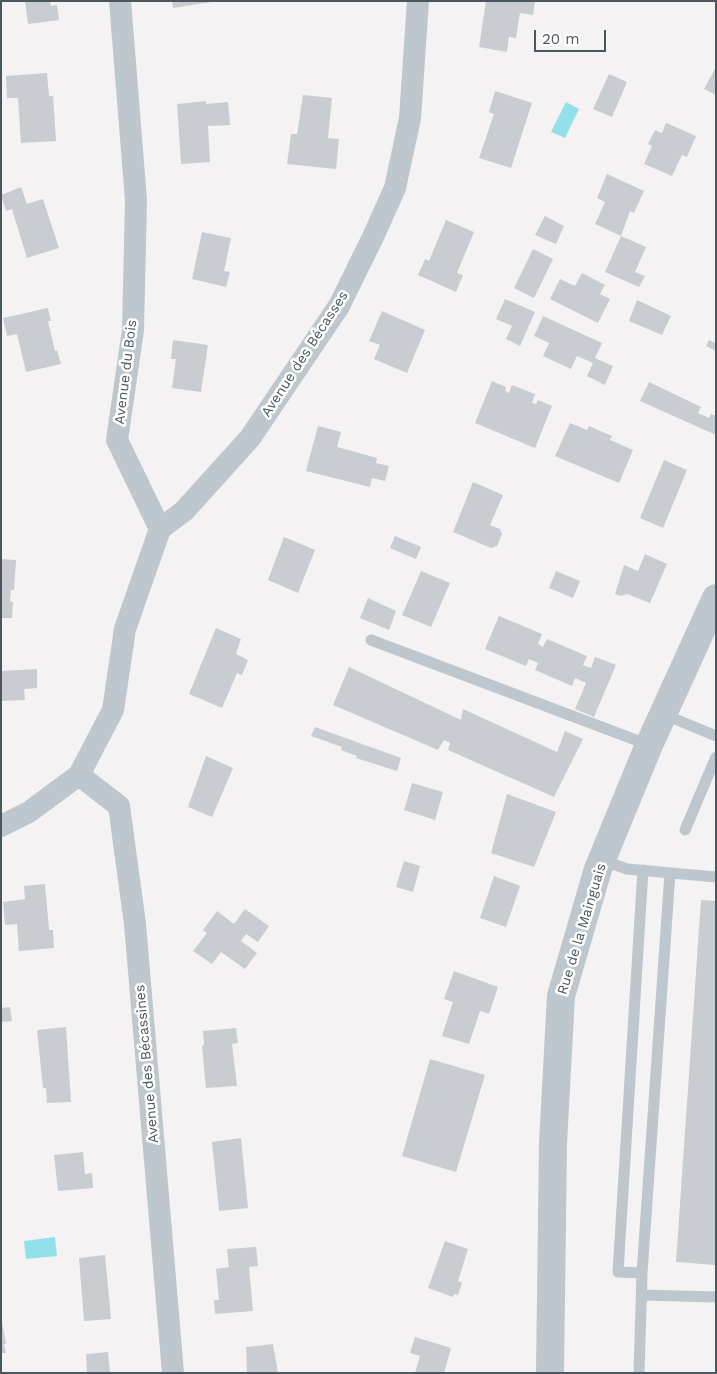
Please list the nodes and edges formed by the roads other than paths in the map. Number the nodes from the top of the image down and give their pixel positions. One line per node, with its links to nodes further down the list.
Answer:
1 (120, 1): 3 (street, Avenue du Bois)
2 (418, 1): 3 (street, Avenue des Bécasses)
3 (160, 529): 10 (street)
4 (716, 598): 6 (street, Rue de la Mainguais)
5 (371, 640): 8 (lane)
6 (663, 714): 7 (lane); 8 (street, Rue de la Mainguais)
7 (716, 736)
8 (649, 745): 13 (street, Rue de la Mainguais)
9 (716, 757): 12 (lane)
10 (79, 775): 11 (street); 20 (street, Avenue des Bécassines)
11 (1, 826)
12 (685, 830)
13 (602, 860): 14 (lane); 21 (street, Rue de la Mainguais)
14 (643, 870): 15 (lane); 17 (lane)
15 (670, 873): 16 (lane); 17 (lane)
16 (716, 877)
17 (642, 1272): 18 (lane)
18 (642, 1295): 19 (lane); 22 (lane)
19 (716, 1297)
20 (173, 1373)
21 (550, 1373)
22 (639, 1373)

